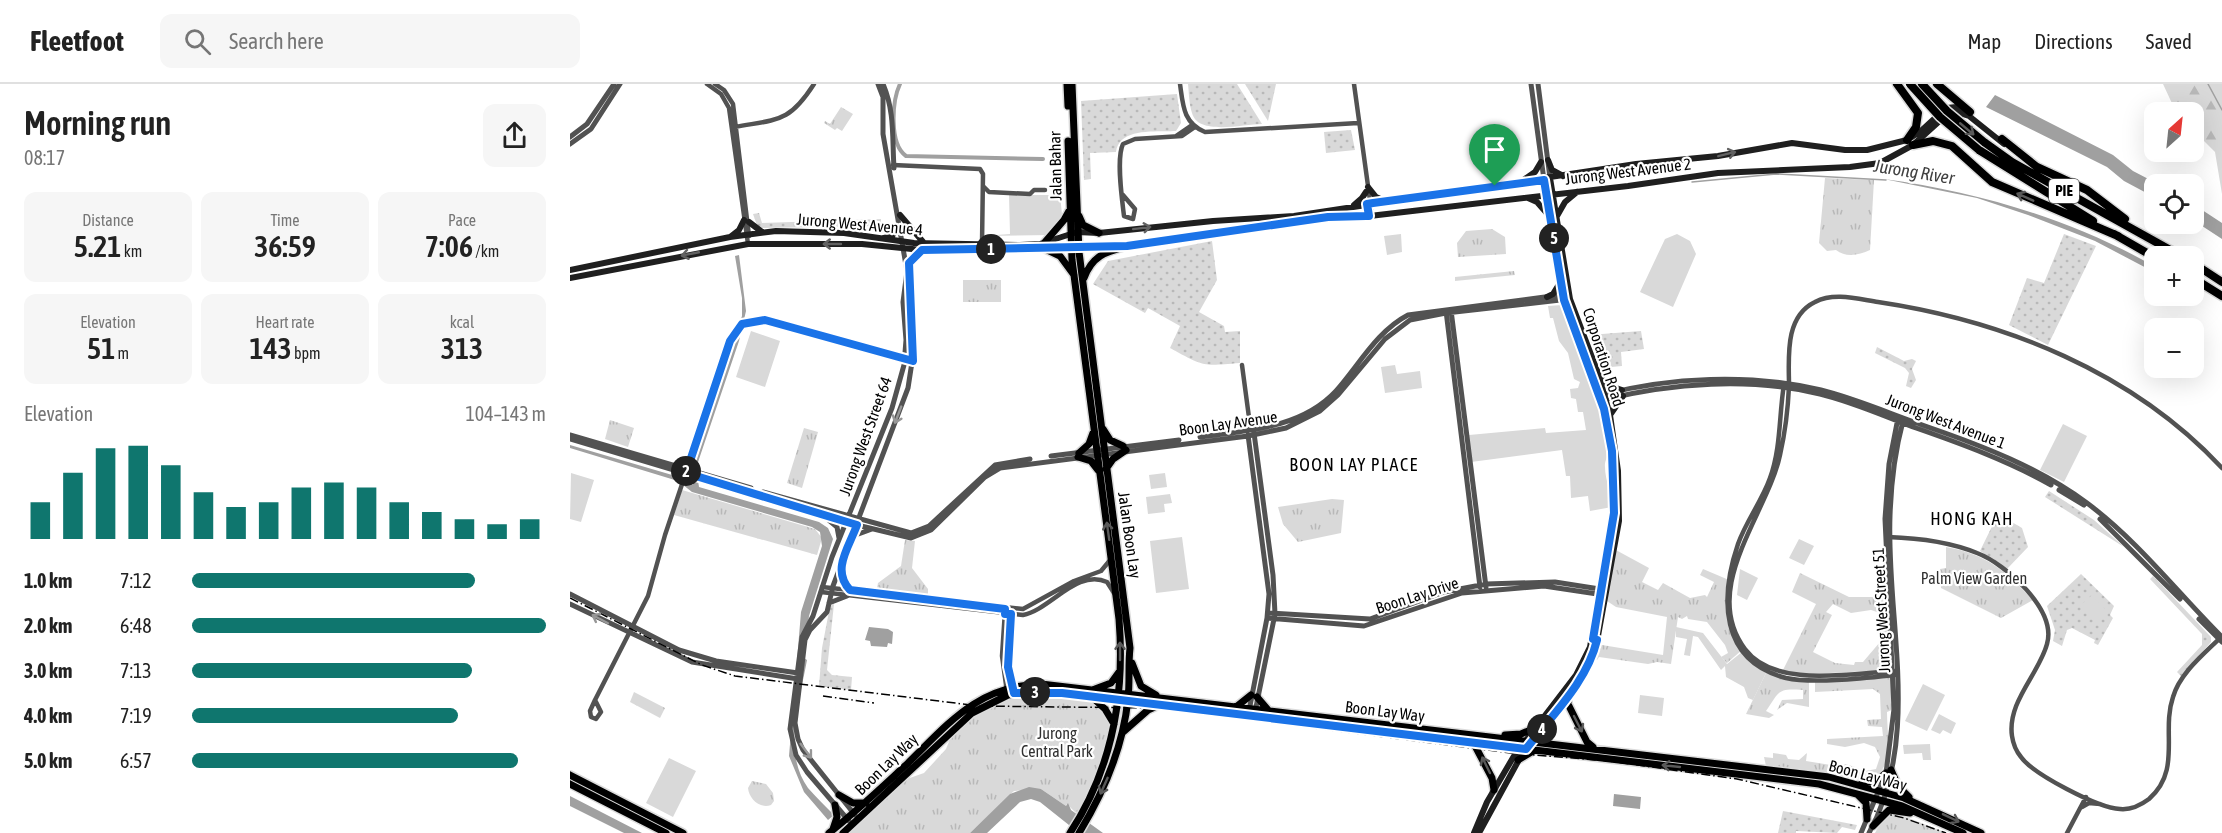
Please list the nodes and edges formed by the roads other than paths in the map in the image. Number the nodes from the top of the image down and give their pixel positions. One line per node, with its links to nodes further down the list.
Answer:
1 (614, 84): 23 (street)
2 (620, 84): 26 (street)
3 (707, 84): 22 (street)
4 (715, 84): 22 (street)
5 (814, 84): 22 (street)
6 (878, 84): 50 (street)
7 (883, 84): 30 (street)
8 (1067, 84): 45 (main road, Jalan Bahar)
9 (1072, 84): 41 (main road, Jalan Bahar)
10 (1180, 84): 21 (street)
11 (1354, 84): 20 (street)
12 (1531, 84): 29 (street)
13 (1538, 84): 29 (street)
14 (1897, 84): 25 (highway)
15 (1910, 84): 27 (highway, PIE, bridge)
16 (1922, 84): 27 (highway, PIE, one-way to 27, bridge)
17 (1937, 84): 18 (highway); 19 (highway)
18 (1970, 112): 19 (main road); 24 (main road)
19 (1945, 113): 25 (main road, Jurong West Avenue 2); 28 (main road)
20 (1358, 123): 21 (street); 35 (street)
21 (1194, 126): 39 (street)
22 (735, 127): 49 (street)
23 (570, 137)
24 (2002, 139): 28 (highway)
25 (1910, 142): 31 (main road, Jurong West Avenue 2, one-way to 25); 37 (main road, Jurong West Avenue 2); 55 (highway, one-way to 25)
26 (570, 144)
27 (1981, 146): 55 (highway, PIE); 57 (highway, PIE)
28 (2017, 151): 57 (highway)
29 (1544, 161): 31 (main road); 32 (street); 33 (main road)
30 (893, 165): 34 (street); 46 (street)
31 (1565, 177): 32 (main road, Jurong West Avenue 2)
32 (1547, 179): 33 (main road, Jurong West Avenue 2); 38 (main road, Corporation Road)
33 (1516, 184): 42 (main road, Jurong West Avenue 2)
34 (983, 189): 36 (street); 61 (street)
35 (1367, 189): 42 (main road); 43 (street); 44 (main road)
36 (1045, 190)
37 (1580, 191): 38 (main road, Jurong West Avenue 2); 48 (main road)
38 (1550, 194): 40 (main road, Jurong West Avenue 2); 48 (main road, Corporation Road)
39 (1123, 195): 39 (street)
40 (1519, 198): 47 (main road, Jurong West Avenue 2); 48 (main road)
41 (1076, 201): 52 (main road, Jalan Bahar); 53 (main road)
42 (1385, 201): 43 (main road, Jurong West Avenue 2)
43 (1369, 204): 44 (main road, Jurong West Avenue 2); 47 (street)
44 (1354, 205): 53 (main road, Jurong West Avenue 2, one-way to 44)
45 (1069, 210): 52 (main road, Jalan Bahar); 63 (main road)
46 (900, 215): 59 (main road); 62 (street)
47 (1371, 215): 64 (main road, Jurong West Avenue 2)
48 (1554, 218): 75 (main road, Corporation Road); 80 (main road, Corporation Road)
49 (746, 221): 51 (main road); 54 (street); 56 (main road)
50 (898, 227): 58 (main road); 62 (street)
51 (762, 232): 54 (main road, Jurong West Avenue 4); 58 (main road, Jurong West Avenue 4)
52 (1074, 233): 53 (main road, Jurong West Avenue 2); 63 (main road, Jurong West Avenue 4); 66 (main road, Jalan Boon Lay)
53 (1099, 233)
54 (748, 235): 56 (main road, Jurong West Avenue 4); 60 (street)
55 (2118, 236): 68 (highway, PIE)
56 (730, 237): 70 (main road, Jurong West Avenue 4)
57 (2146, 237): 65 (highway, PIE)
58 (880, 239): 62 (main road, Jurong West Avenue 4)
59 (925, 243): 61 (main road, Jurong West Avenue 4); 62 (main road, Jurong West Avenue 4)
60 (749, 244): 62 (main road, Jurong West Avenue 4, one-way to 60); 73 (main road, Jurong West Avenue 4, one-way to 73)
61 (982, 244): 63 (main road, Jurong West Avenue 4)
62 (904, 245): 67 (main road, Jurong West Avenue 4); 69 (street, Jurong West Street 64); 82 (street, Jurong West Street 64)
63 (1044, 245): 66 (main road, Jurong West Avenue 4); 67 (main road, Jurong West Avenue 4); 72 (main road)
64 (1127, 246): 66 (main road, Jurong West Avenue 2); 74 (main road)
65 (2163, 246)
66 (1075, 248): 72 (main road, Jalan Boon Lay); 74 (main road, Jalan Boon Lay)
67 (922, 250): 69 (main road)
68 (2144, 250)
69 (909, 263): 83 (street, Jurong West Street 64)
70 (570, 270)
71 (2204, 270): 76 (highway)
72 (1075, 277): 92 (main road, Jalan Boon Lay)
73 (570, 278)
74 (1083, 280): 91 (main road, Jalan Boon Lay)
75 (1561, 281): 79 (main road); 80 (main road, Corporation Road)
76 (2222, 282)
77 (2204, 285): 78 (highway)
78 (2222, 296)
79 (1547, 297): 80 (street, Boon Lay Avenue); 81 (street, Boon Lay Avenue)
80 (1567, 297): 81 (street, Boon Lay Avenue); 85 (main road, Corporation Road); 88 (main road, Corporation Road)
81 (1448, 311): 93 (street, Boon Lay Avenue); 113 (street)
82 (905, 360): 83 (street); 99 (street); 101 (street, Jurong West Street 64)
83 (913, 361): 102 (street, Jurong West Street 64, one-way to 102)
84 (1242, 365): 93 (street)
85 (1598, 373): 87 (main road); 88 (main road, Corporation Road)
86 (1786, 387): 87 (street, Jurong West Avenue 1); 90 (street, Jurong West Avenue 1); 98 (street); 134 (street)
87 (1622, 393): 88 (street, Jurong West Avenue 1); 89 (main road)
88 (1602, 397): 89 (main road, Corporation Road); 116 (main road, Corporation Road)
89 (1610, 415): 116 (main road, Corporation Road)
90 (1900, 420): 109 (street, Jurong West Street 51); 129 (street, Jurong West Avenue 1)
91 (1101, 424): 95 (main road); 96 (main road, Jalan Boon Lay)
92 (1094, 430): 96 (main road, Jalan Boon Lay); 97 (main road)
93 (1251, 431): 95 (street, Boon Lay Avenue); 124 (street)
94 (570, 437): 99 (street)
95 (1125, 448): 96 (street, Boon Lay Avenue); 100 (main road)
96 (1100, 452): 97 (street, Boon Lay Avenue); 100 (main road, Jalan Boon Lay)
97 (1078, 455): 100 (main road); 107 (street, Boon Lay Avenue)
98 (2222, 468)
99 (686, 471): 103 (street); 104 (street); 126 (street)
100 (1103, 471): 111 (main road, Jalan Boon Lay, one-way to 100); 130 (main road, Jalan Boon Lay)
101 (854, 505): 103 (street); 105 (street, Jurong West Street 64)
102 (865, 506): 106 (street, Jurong West Street 64); 107 (street)
103 (835, 512): 105 (street)
104 (821, 514): 105 (street); 110 (street)
105 (848, 518): 106 (street, Boon Lay Avenue); 110 (street, Jurong West Street 64)
106 (858, 522): 107 (street, Boon Lay Avenue); 108 (street, Jurong West Street 64)
107 (874, 527): 108 (street)
108 (852, 536): 112 (street, Jurong West Street 64)
109 (1888, 537): 134 (street, Jurong West Street 51); 164 (street)
110 (838, 542): 114 (street, Jurong West Street 64)
111 (1111, 559): 119 (main road, Jalan Boon Lay); 122 (street)
112 (841, 564): 115 (street, Jurong West Street 64); 117 (street)
113 (1483, 587): 116 (street, Boon Lay Drive); 124 (street, Boon Lay Drive)
114 (821, 589): 115 (street); 131 (street, Jurong West Street 64)
115 (832, 591): 117 (street); 120 (street, Jurong West Street 64)
116 (1603, 592): 128 (main road, Corporation Road)
117 (849, 593): 120 (street); 122 (street)
118 (570, 594): 126 (street)
119 (1116, 595): 123 (street); 133 (main road, Jalan Boon Lay, one-way to 119)
120 (829, 603): 135 (street, Jurong West Street 64)
121 (570, 604): 127 (street, one-way to 121)
122 (1008, 611): 123 (street); 125 (street); 136 (street)
123 (1019, 614): 125 (street)
124 (1271, 616): 138 (street)
125 (1010, 624): 136 (street)
126 (634, 627): 127 (street); 132 (street)
127 (630, 634): 135 (street); 142 (street)
128 (1595, 639): 140 (main road, Corporation Road); 148 (main road, Corporation Road)
129 (2221, 639): 168 (street)
130 (1129, 655): 141 (main road, Jalan Boon Lay); 143 (main road)
131 (799, 658): 132 (street); 135 (street, Jurong West Street 64)
132 (778, 670): 135 (street)
133 (1120, 670): 137 (main road); 139 (main road, Jalan Boon Lay)
134 (1895, 673): 156 (street, Jurong West Street 51)
135 (798, 676): 162 (street, Jurong West Street 64, one-way to 162); 167 (street, Jurong West Street 64)
136 (1010, 690): 137 (main road, Boon Lay Way); 165 (main road, Boon Lay Way); 170 (main road, Boon Lay Way)
137 (1091, 693): 139 (main road, Boon Lay Way); 147 (main road)
138 (1254, 696): 144 (main road); 145 (main road); 146 (street)
139 (1119, 697): 141 (main road, Boon Lay Way); 147 (main road, Jalan Boon Lay)
140 (1568, 697): 152 (main road, Corporation Road); 153 (main road, one-way to 153)
141 (1128, 698): 143 (main road, Boon Lay Way); 149 (main road, Jalan Boon Lay)
142 (595, 700)
143 (1160, 701): 144 (main road, Boon Lay Way); 146 (main road, Boon Lay Way); 149 (main road)
144 (1236, 707): 146 (main road, Boon Lay Way)
145 (1269, 711): 146 (main road, Boon Lay Way); 150 (main road, Boon Lay Way)
146 (1252, 713): 151 (main road, Boon Lay Way)
147 (1114, 724): 175 (main road, Jalan Boon Lay)
148 (1535, 728): 150 (main road); 152 (main road, Corporation Road)
149 (1123, 732): 175 (main road, Jalan Boon Lay, one-way to 175)
150 (1496, 737): 152 (main road, Boon Lay Way)
151 (1473, 742): 152 (main road, Boon Lay Way); 160 (main road, one-way to 151)
152 (1525, 745): 153 (main road, Boon Lay Way); 154 (main road, Boon Lay Way); 155 (main road, Corporation Road); 160 (main road, Corporation Road)
153 (1595, 748): 158 (main road, Boon Lay Way)
154 (1538, 751): 155 (main road); 161 (main road, Boon Lay Way, one-way to 154)
155 (1518, 760): 181 (main road, Corporation Road)
156 (1888, 772): 158 (main road); 163 (street, Jurong West Street 51); 166 (main road)
157 (570, 776): 178 (main road)
158 (1856, 783): 163 (main road, Boon Lay Way)
159 (570, 784): 177 (main road)
160 (1494, 790): 180 (main road, Corporation Road)
161 (1854, 791): 163 (main road, Boon Lay Way); 172 (main road)
162 (839, 795): 165 (main road); 170 (street, Jurong West Street 64)
163 (1881, 795): 166 (main road, Boon Lay Way); 171 (main road, Boon Lay Way); 172 (street); 174 (street)
164 (2086, 797): 168 (street); 169 (street)
165 (866, 802): 170 (main road, Boon Lay Way)
166 (1921, 804): 184 (main road, Boon Lay Way, one-way to 184)
167 (835, 805): 173 (street, Jurong West Street 64); 176 (main road)
168 (2102, 805): 169 (street)
169 (2079, 810): 185 (street)
170 (856, 816): 173 (main road, Boon Lay Way)
171 (1924, 817): 174 (main road); 183 (main road, Boon Lay Way)
172 (1867, 819): 182 (street)
173 (849, 821): 176 (main road, Boon Lay Way); 179 (main road, Boon Lay Way)
174 (1871, 830)
175 (1074, 831)
176 (830, 832)
177 (666, 833)
178 (683, 833)
179 (843, 833)
180 (1474, 833)
181 (1479, 833)
182 (1861, 833)
183 (1963, 833)
184 (1981, 833)
185 (2067, 833)

